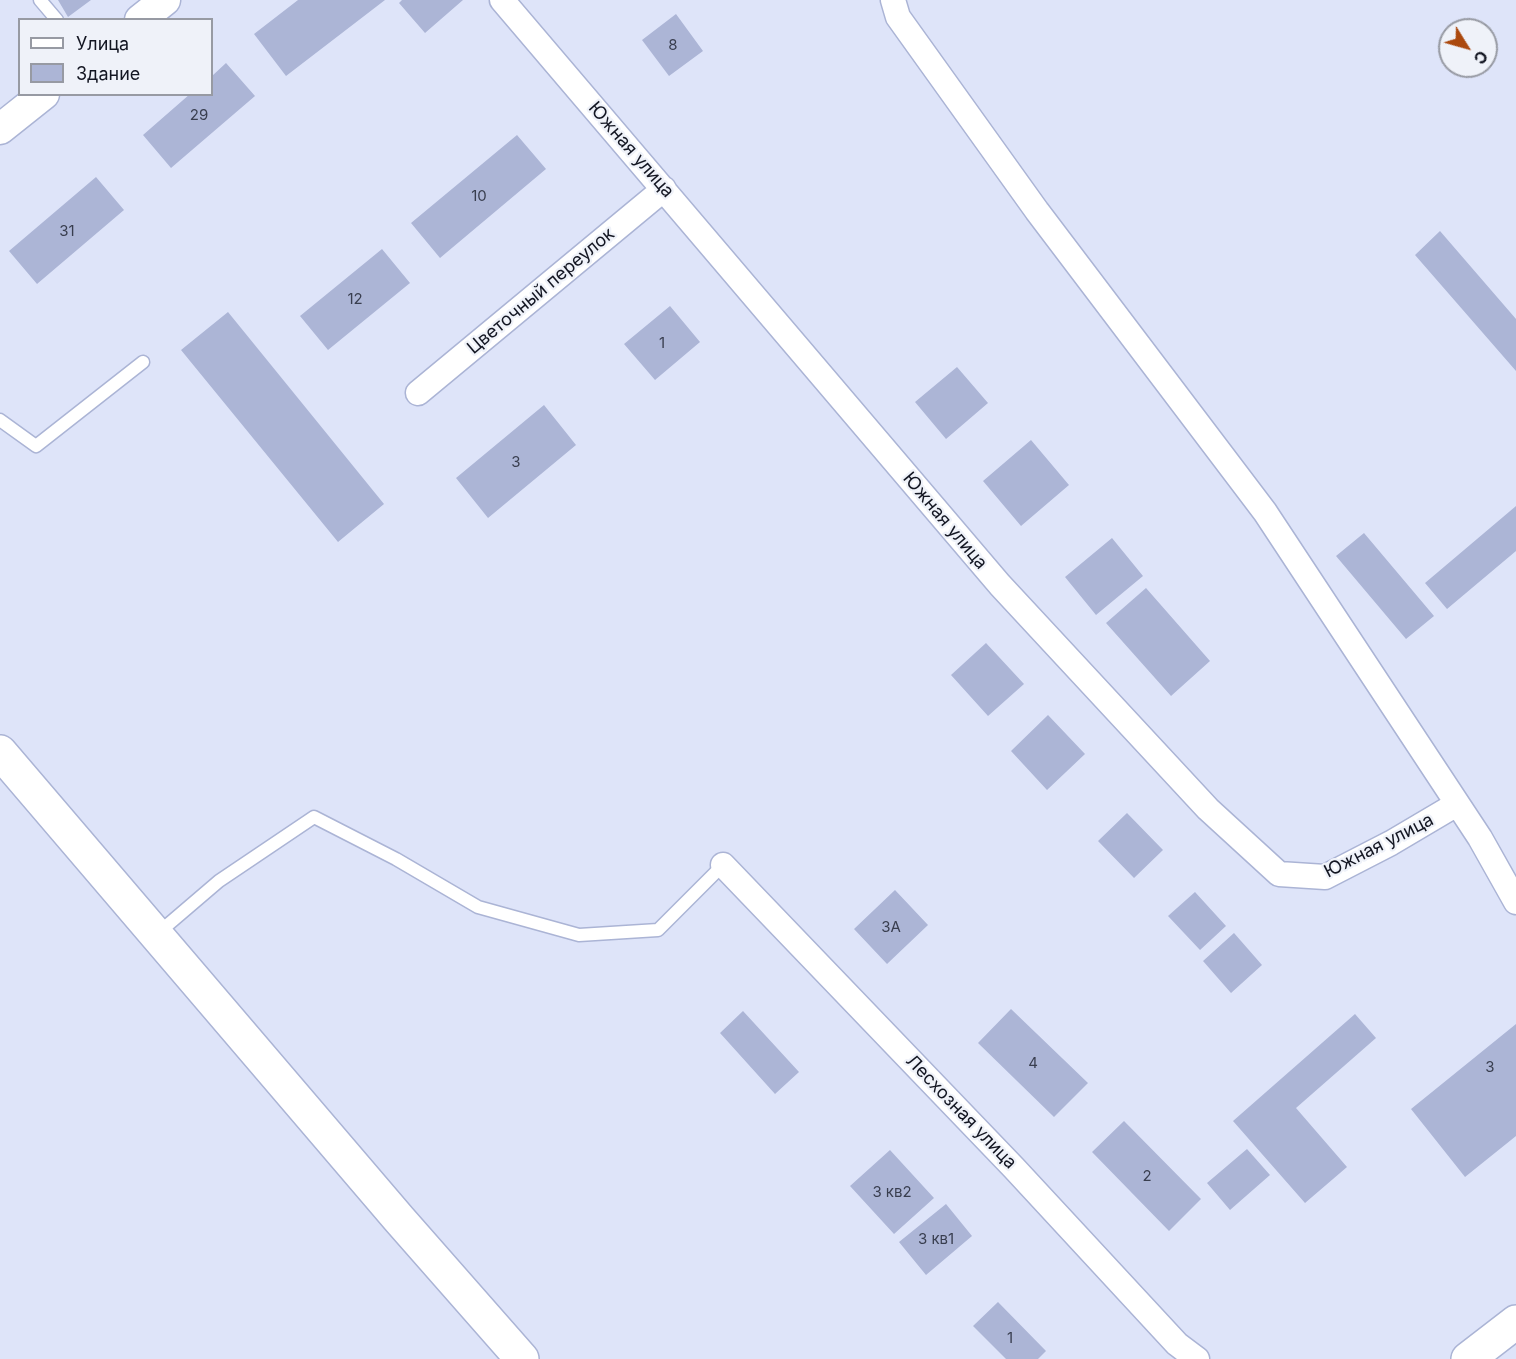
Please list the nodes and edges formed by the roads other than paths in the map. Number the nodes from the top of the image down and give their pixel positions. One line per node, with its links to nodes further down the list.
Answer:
1 (40, 0): 5 (lane)
2 (165, 0): 6 (street)
3 (502, 0): 9 (street, Южная улица)
4 (893, 0): 14 (street)
5 (55, 18)
6 (142, 18)
7 (41, 96): 8 (street)
8 (0, 129)
9 (664, 189): 11 (street, Цветочный переулок); 14 (street, Южная улица)
10 (143, 363): 12 (lane)
11 (418, 393)
12 (0, 420)
13 (0, 752): 17 (main road)
14 (1457, 804): 16 (street)
15 (723, 866): 17 (lane); 20 (street, Лесхозная улица)
16 (1516, 902)
17 (156, 935): 19 (main road)
18 (1516, 1322): 21 (main road)
19 (522, 1359)
20 (1197, 1359)
21 (1468, 1359)

